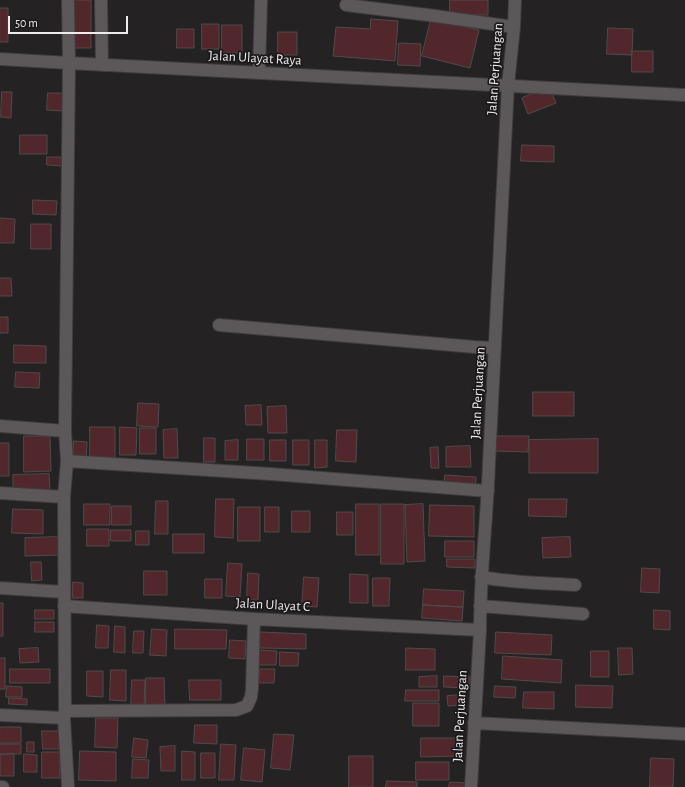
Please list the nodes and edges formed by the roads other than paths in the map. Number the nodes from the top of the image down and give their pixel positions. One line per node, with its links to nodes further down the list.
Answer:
1 (68, 0): 8 (street)
2 (101, 0): 9 (street)
3 (261, 0): 10 (street)
4 (515, 0): 6 (street, Jalan Perjuangan)
5 (346, 5): 6 (street)
6 (514, 27): 11 (street, Jalan Perjuangan)
7 (0, 59): 8 (street, Jalan Ulayat Raya)
8 (69, 63): 9 (street, Jalan Ulayat Raya); 16 (street)
9 (102, 65): 10 (street, Jalan Ulayat Raya)
10 (259, 73): 11 (street, Jalan Ulayat Raya)
11 (508, 86): 12 (street, Jalan Ulayat Raya); 14 (street, Jalan Perjuangan)
12 (685, 95)
13 (219, 325): 14 (street)
14 (495, 348): 18 (street, Jalan Perjuangan)
15 (0, 426): 16 (street)
16 (66, 431): 17 (street)
17 (67, 461): 18 (street); 20 (street)
18 (488, 491): 21 (street, Jalan Perjuangan)
19 (0, 493): 20 (street)
20 (64, 497): 24 (street)
21 (481, 577): 22 (street); 26 (street, Jalan Perjuangan)
22 (576, 585)
23 (0, 588): 24 (street)
24 (64, 592): 25 (street)
25 (64, 606): 28 (street, Jalan Ulayat C); 30 (street)
26 (480, 606): 27 (street); 29 (street, Jalan Perjuangan)
27 (583, 614)
28 (254, 619): 29 (street, Jalan Ulayat C); 30 (street)
29 (480, 630): 32 (street, Jalan Perjuangan)
30 (65, 714): 31 (street); 36 (street)
31 (0, 715)
32 (474, 723): 33 (street); 37 (street, Jalan Perjuangan)
33 (685, 734)
34 (0, 787): 35 (street)
35 (3, 787)
36 (68, 787)
37 (471, 787)

